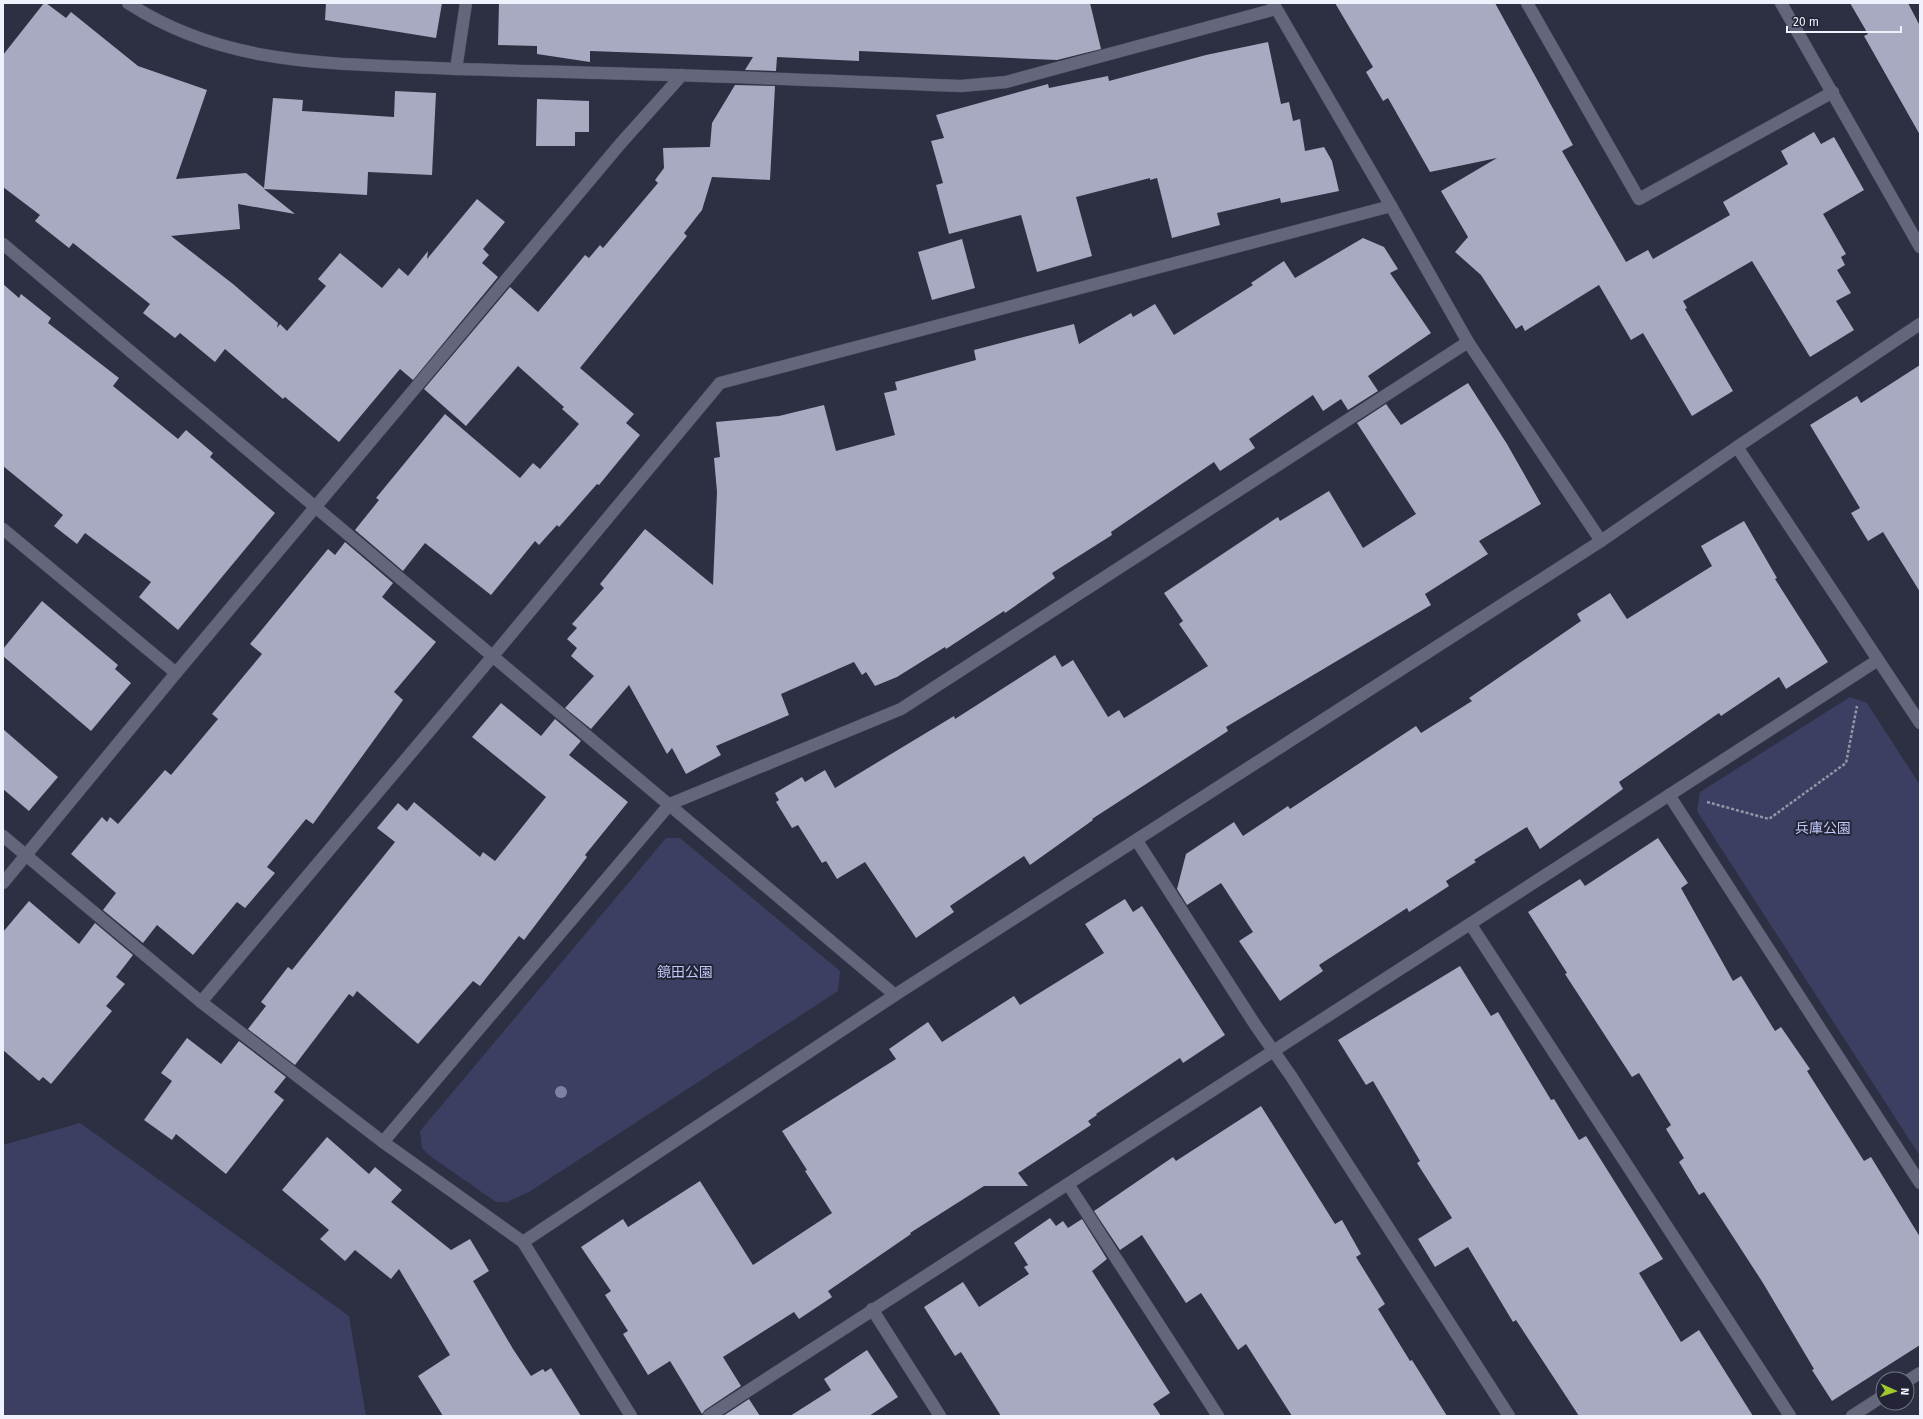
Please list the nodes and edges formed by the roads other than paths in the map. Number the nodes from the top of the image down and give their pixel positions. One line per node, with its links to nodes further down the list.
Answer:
1 (128, 3): 6 (street)
2 (466, 3): 6 (street)
3 (1527, 3): 8 (street)
4 (1781, 3): 8 (street)
5 (1275, 6): 7 (street); 9 (street)
6 (456, 69): 7 (street)
7 (682, 75): 15 (street)
8 (1833, 92): 11 (street)
9 (1391, 206): 13 (street); 18 (street)
10 (3, 244): 15 (street)
11 (1920, 247)
12 (1920, 324): 14 (street)
13 (1468, 342): 17 (street); 23 (street)
14 (1737, 447): 17 (street); 19 (street)
15 (317, 507): 18 (street); 20 (street)
16 (3, 529): 20 (street)
17 (1601, 541): 25 (street)
18 (492, 657): 23 (street); 30 (street)
19 (1878, 660): 21 (street); 22 (street)
20 (176, 673): 26 (street)
21 (1920, 723)
22 (1669, 795): 28 (street); 33 (street)
23 (670, 804): 29 (street); 32 (street)
24 (3, 836): 26 (street)
25 (1137, 841): 29 (street); 31 (street)
26 (26, 855): 27 (street); 30 (street)
27 (3, 882)
28 (1471, 925): 31 (street); 43 (street)
29 (895, 995): 35 (street)
30 (201, 1002): 32 (street)
31 (1274, 1050): 34 (street); 42 (street)
32 (383, 1142): 35 (street)
33 (1920, 1183)
34 (1068, 1184): 36 (street); 41 (street)
35 (523, 1242): 38 (street)
36 (872, 1309): 39 (street); 40 (street)
37 (1875, 1401): 44 (street)
38 (631, 1416)
39 (708, 1416)
40 (940, 1416)
41 (1218, 1416)
42 (1508, 1416)
43 (1790, 1416)
44 (1852, 1416)

